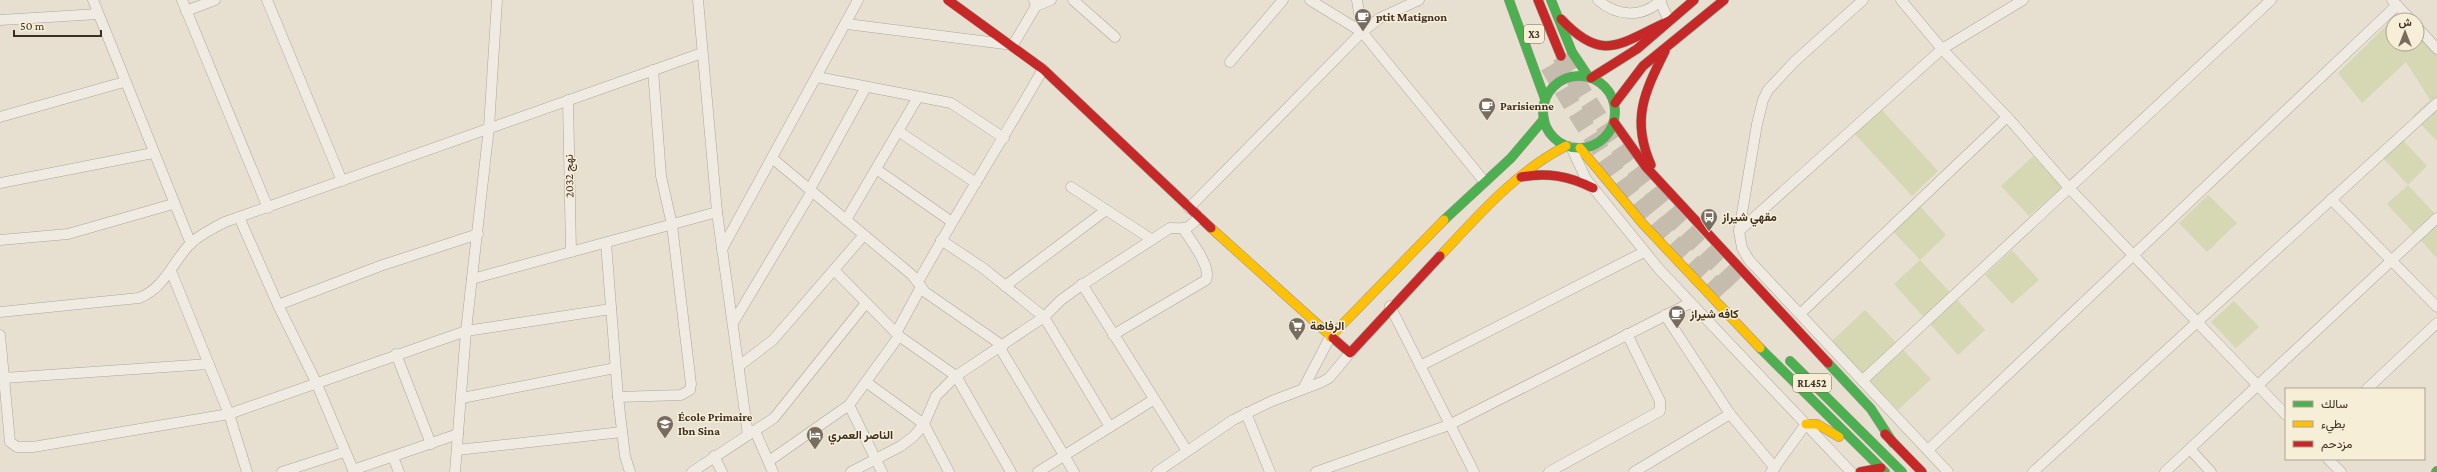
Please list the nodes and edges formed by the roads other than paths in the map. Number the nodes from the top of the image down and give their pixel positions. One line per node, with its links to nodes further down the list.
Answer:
1 (93, 0): 31 (street)
2 (182, 0): 28 (street)
3 (215, 0): 28 (street)
4 (267, 0): 68 (street)
5 (497, 0): 60 (street)
6 (698, 0): 42 (street)
7 (858, 0): 34 (street)
8 (948, 0): 38 (main road)
9 (1051, 0): 26 (street)
10 (1073, 0): 37 (street)
11 (1282, 0): 44 (street)
12 (1310, 0): 35 (street)
13 (1357, 0): 35 (street)
14 (1419, 0): 35 (street)
15 (1509, 0): 52 (main road)
16 (1538, 0): 43 (main road, X3)
17 (1551, 0): 30 (main road)
18 (1598, 0): 25 (street)
19 (1694, 0): 33 (main road)
20 (1724, 0): 39 (main road)
21 (1863, 0): 90 (street)
22 (1901, 0): 40 (street)
23 (2023, 0): 40 (street)
24 (2271, 0): 75 (street)
25 (1660, 1): 33 (street)
26 (1035, 3): 38 (street)
27 (2395, 3): 29 (street); 101 (street)
28 (186, 11): 79 (street)
29 (2403, 12)
30 (1556, 13): 33 (main road); 48 (main road)
31 (98, 14): 32 (street); 49 (street)
32 (0, 20)
33 (1669, 21): 48 (main road)
34 (847, 24): 38 (street); 47 (street)
35 (1362, 32): 69 (street); 80 (street)
36 (2425, 36): 41 (street)
37 (1115, 37)
38 (1013, 45): 45 (main road)
39 (1667, 46): 54 (main road); 72 (main road)
40 (1942, 49): 57 (street); 90 (street)
41 (2437, 49)
42 (702, 53): 46 (street); 82 (street)
43 (1562, 56)
44 (1230, 62)
45 (1043, 69): 62 (street); 80 (main road)
46 (653, 70): 53 (street); 88 (street)
47 (817, 77): 50 (street); 65 (street)
48 (1590, 77): 52 (main road); 54 (main road)
49 (124, 82): 56 (street); 64 (street)
50 (866, 87): 51 (street); 76 (street)
51 (918, 97): 61 (street); 62 (street)
52 (1546, 99): 58 (main road)
53 (568, 100): 60 (street); 99 (street, نهج 2032)
54 (1615, 103): 59 (main road)
55 (2437, 103): 77 (street)
56 (0, 117)
57 (2007, 117): 75 (street); 116 (street)
58 (1544, 119): 63 (main road); 69 (main road)
59 (1614, 122): 63 (main road); 72 (main road)
60 (489, 127): 68 (street); 91 (street)
61 (898, 131): 66 (street); 71 (street)
62 (1004, 138): 71 (street)
63 (1572, 147): 67 (main road); 74 (street); 160 (main road)
64 (153, 153): 70 (street); 78 (street)
65 (772, 158): 76 (street); 98 (street)
66 (876, 169): 86 (street); 87 (street)
67 (1519, 178): 74 (main road); 112 (main road)
68 (342, 181): 79 (street)
69 (1484, 181): 127 (main road)
70 (0, 183)
71 (976, 183): 87 (street)
72 (1663, 186): 161 (main road)
73 (1071, 187): 81 (street)
74 (1593, 188): 100 (street)
75 (2070, 189): 101 (street); 139 (street)
76 (811, 190): 86 (street); 119 (street)
77 (2331, 199): 102 (street); 120 (street)
78 (174, 204): 94 (street); 97 (street)
79 (268, 208): 84 (street)
80 (1189, 208): 83 (main road)
81 (1106, 210): 93 (street); 108 (street)
82 (717, 212): 88 (street); 98 (street)
83 (1199, 217): 89 (street); 127 (main road)
84 (239, 218): 97 (street); 111 (street)
85 (2437, 218): 102 (street)
86 (846, 220): 92 (street)
87 (952, 222): 95 (street)
88 (672, 225): 96 (street); 145 (street)
89 (1184, 230): 93 (street); 126 (street)
90 (1739, 231): 116 (street)
91 (478, 234): 105 (street); 111 (street)
92 (864, 235): 104 (street); 107 (street)
93 (1151, 239): 106 (street)
94 (0, 240)
95 (941, 240): 107 (street); 108 (street)
96 (606, 243): 99 (street); 114 (street)
97 (191, 244): 103 (street)
98 (722, 249): 119 (street)
99 (571, 252): 105 (street)
100 (1644, 252): 110 (street); 134 (street)
101 (2135, 256): 120 (street); 165 (street)
102 (2392, 260): 113 (street); 142 (street)
103 (170, 271): 115 (street); 132 (street)
104 (835, 271): 109 (street); 133 (street)
105 (472, 279): 122 (street)
106 (1082, 284): 118 (street); 126 (street)
107 (920, 285): 125 (street); 128 (street)
108 (1005, 286): 118 (street)
109 (866, 303): 125 (street); 158 (street)
110 (1690, 303): 117 (street); 154 (street)
111 (278, 305): 140 (street)
112 (1390, 306): 130 (main road); 134 (street)
113 (2437, 307)
114 (611, 309): 122 (street); 135 (street)
115 (0, 312)
116 (1801, 313): 139 (street)
117 (1665, 315): 123 (street); 151 (street)
118 (1044, 317): 128 (street); 156 (street)
119 (733, 323): 133 (street)
120 (2196, 323): 142 (street); 202 (street)
121 (2437, 323): 143 (street)
122 (466, 331): 131 (street); 146 (street)
123 (1627, 334): 155 (street); 195 (street)
124 (0, 335): 138 (street)
125 (897, 335): 136 (street); 141 (street)
126 (1113, 335): 147 (street)
127 (1330, 337): 130 (main road); 144 (street)
128 (1001, 347): 136 (street); 170 (street)
129 (1781, 352): 199 (main road, RL452)
130 (1350, 353): 144 (street)
131 (396, 354): 140 (street); 162 (street)
132 (209, 364): 138 (street); 150 (street)
133 (739, 366): 158 (street)
134 (1420, 366): 155 (street)
135 (615, 368): 145 (street); 146 (street)
136 (956, 376): 153 (street); 188 (street)
137 (1827, 376): 161 (main road, RL452)
138 (4, 378): 150 (street)
139 (1863, 380): 165 (street)
140 (316, 382): 150 (street); 167 (street)
141 (866, 382): 148 (street); 153 (street)
142 (2257, 385): 152 (street); 163 (street)
143 (2367, 388)
144 (1303, 389): 149 (street)
145 (618, 397): 157 (street)
146 (462, 398): 159 (street)
147 (1153, 400): 156 (street); 166 (street)
148 (849, 405): 171 (street); 173 (street)
149 (1246, 413): 166 (street); 192 (street)
150 (228, 414): 177 (street)
151 (1730, 414): 174 (street); 196 (street)
152 (2285, 414)
153 (924, 424): 171 (street); 187 (street)
154 (1806, 424): 160 (main road); 174 (street); 197 (street)
155 (1449, 425): 193 (street); 194 (street)
156 (1110, 427): 170 (street)
157 (622, 432): 164 (street); 181 (street)
158 (751, 433): 168 (street); 173 (street)
159 (458, 434): 162 (street); 164 (street)
160 (1851, 440): 175 (main road)
161 (1893, 443): 200 (main road, RL452)
162 (432, 444): 169 (street)
163 (2190, 449): 203 (street); 204 (street)
164 (457, 450): 180 (street)
165 (1928, 450): 201 (street)
166 (1187, 451): 191 (street)
167 (344, 452): 176 (street); 178 (street)
168 (714, 456): 182 (street); 183 (street)
169 (393, 457): 176 (street); 179 (street)
170 (1064, 458): 189 (street); 190 (street)
171 (877, 459): 185 (street); 186 (street)
172 (2329, 460): 205 (street)
173 (769, 461): 184 (street)
174 (1773, 470)
175 (1883, 470): 198 (main road)
176 (353, 471)
177 (247, 472)
178 (282, 472)
179 (399, 472)
180 (456, 472)
181 (630, 472)
182 (692, 472)
183 (722, 472)
184 (773, 472)
185 (851, 472)
186 (882, 472)
187 (949, 472)
188 (1011, 472)
189 (1038, 472)
190 (1074, 472)
191 (1157, 472)
192 (1270, 472)
193 (1316, 472)
194 (1474, 472)
195 (1549, 472)
196 (1634, 472)
197 (1851, 472)
198 (1860, 472)
199 (1902, 472)
200 (1922, 472)
201 (1948, 472)
202 (2033, 472)
203 (2165, 472)
204 (2211, 472)
205 (2341, 472)

